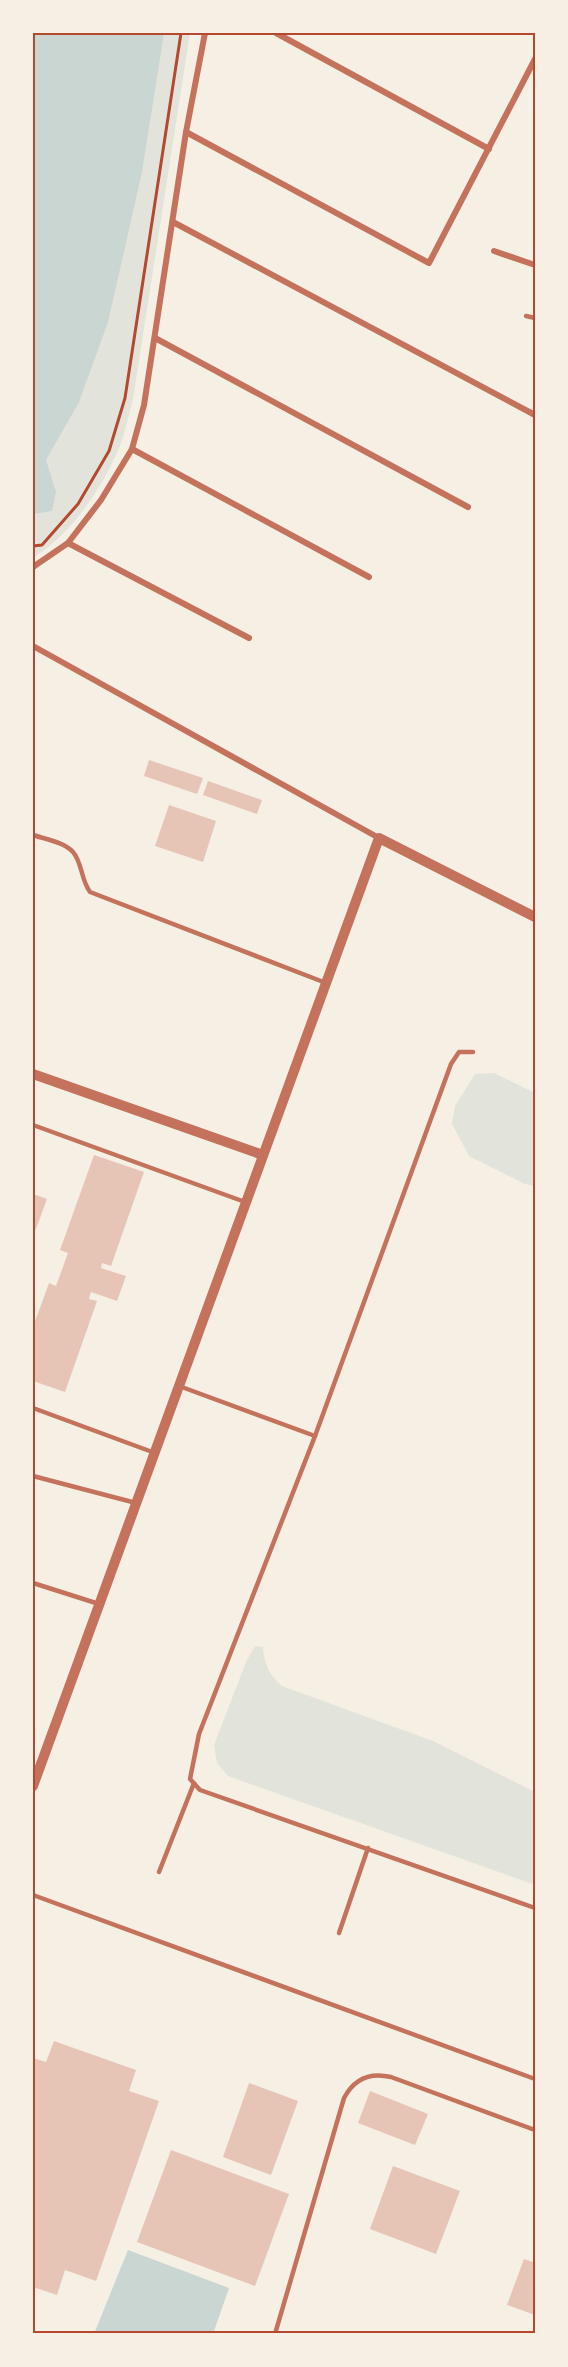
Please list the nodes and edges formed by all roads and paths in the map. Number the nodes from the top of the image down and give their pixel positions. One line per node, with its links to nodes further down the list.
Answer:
1 (181, 33): 17 (path)
2 (205, 33): 5 (street)
3 (276, 33): 6 (street)
4 (535, 59): 6 (street)
5 (186, 132): 6 (street); 7 (street)
6 (489, 149)
7 (173, 222): 12 (street); 13 (street)
8 (494, 251): 9 (street)
9 (535, 265)
10 (526, 316): 11 (lane)
11 (535, 318)
12 (154, 338): 14 (street); 15 (street)
13 (535, 415)
14 (132, 449): 16 (street); 19 (street)
15 (468, 507)
16 (68, 543): 18 (street); 20 (street)
17 (33, 546)
18 (33, 567)
19 (369, 577)
20 (249, 638)
21 (33, 646): 23 (street)
22 (33, 835): 25 (lane)
23 (379, 838): 24 (street); 25 (street)
24 (535, 917)
25 (326, 983): 29 (street)
26 (473, 1052): 33 (lane)
27 (33, 1074): 29 (street)
28 (33, 1125): 30 (lane)
29 (263, 1155): 30 (street)
30 (246, 1203): 31 (street)
31 (179, 1386): 33 (lane); 34 (street)
32 (33, 1408): 34 (lane)
33 (315, 1436): 39 (lane)
34 (154, 1453): 36 (street)
35 (33, 1477): 36 (lane)
36 (136, 1503): 38 (street)
37 (33, 1584): 38 (lane)
38 (99, 1604): 40 (street)
39 (194, 1783): 41 (lane); 42 (lane)
40 (33, 1786)
41 (368, 1848): 44 (lane); 45 (lane)
42 (159, 1872)
43 (33, 1895): 46 (lane)
44 (535, 1908)
45 (339, 1933)
46 (535, 2079)
47 (535, 2130): 48 (lane)
48 (275, 2334)

